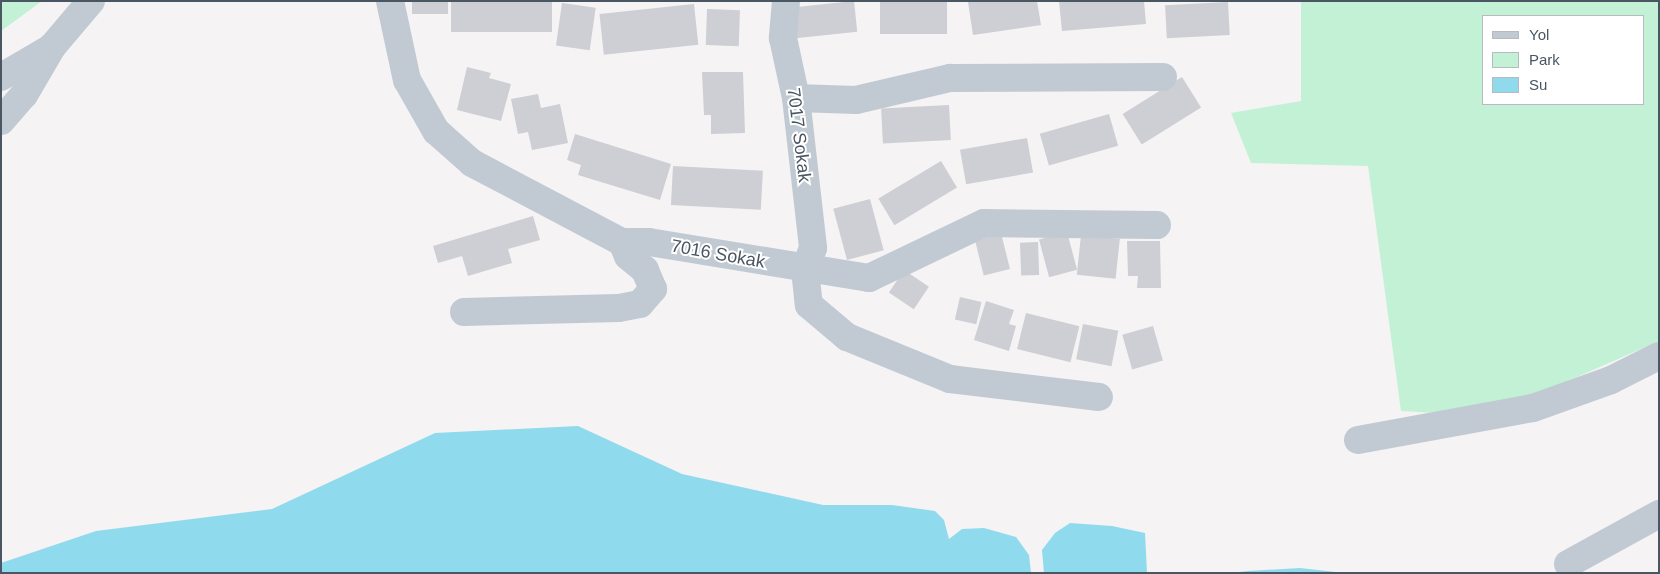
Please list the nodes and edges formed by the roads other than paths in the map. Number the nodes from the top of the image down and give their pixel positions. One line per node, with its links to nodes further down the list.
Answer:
1 (91, 1): 4 (street)
2 (390, 1): 10 (street, 7016 Sokak)
3 (786, 1): 7 (street, 7017 Sokak)
4 (52, 47): 5 (street); 8 (street)
5 (1, 77)
6 (1163, 77): 7 (street)
7 (796, 98): 11 (street, 7017 Sokak)
8 (1, 121)
9 (1157, 225): 11 (street, 7016 Sokak)
10 (622, 242): 11 (street, 7016 Sokak); 12 (street)
11 (805, 269): 14 (street)
12 (464, 312)
13 (1659, 356): 15 (street)
14 (1099, 397)
15 (1358, 440)
16 (1659, 514): 17 (street)
17 (1568, 564)

